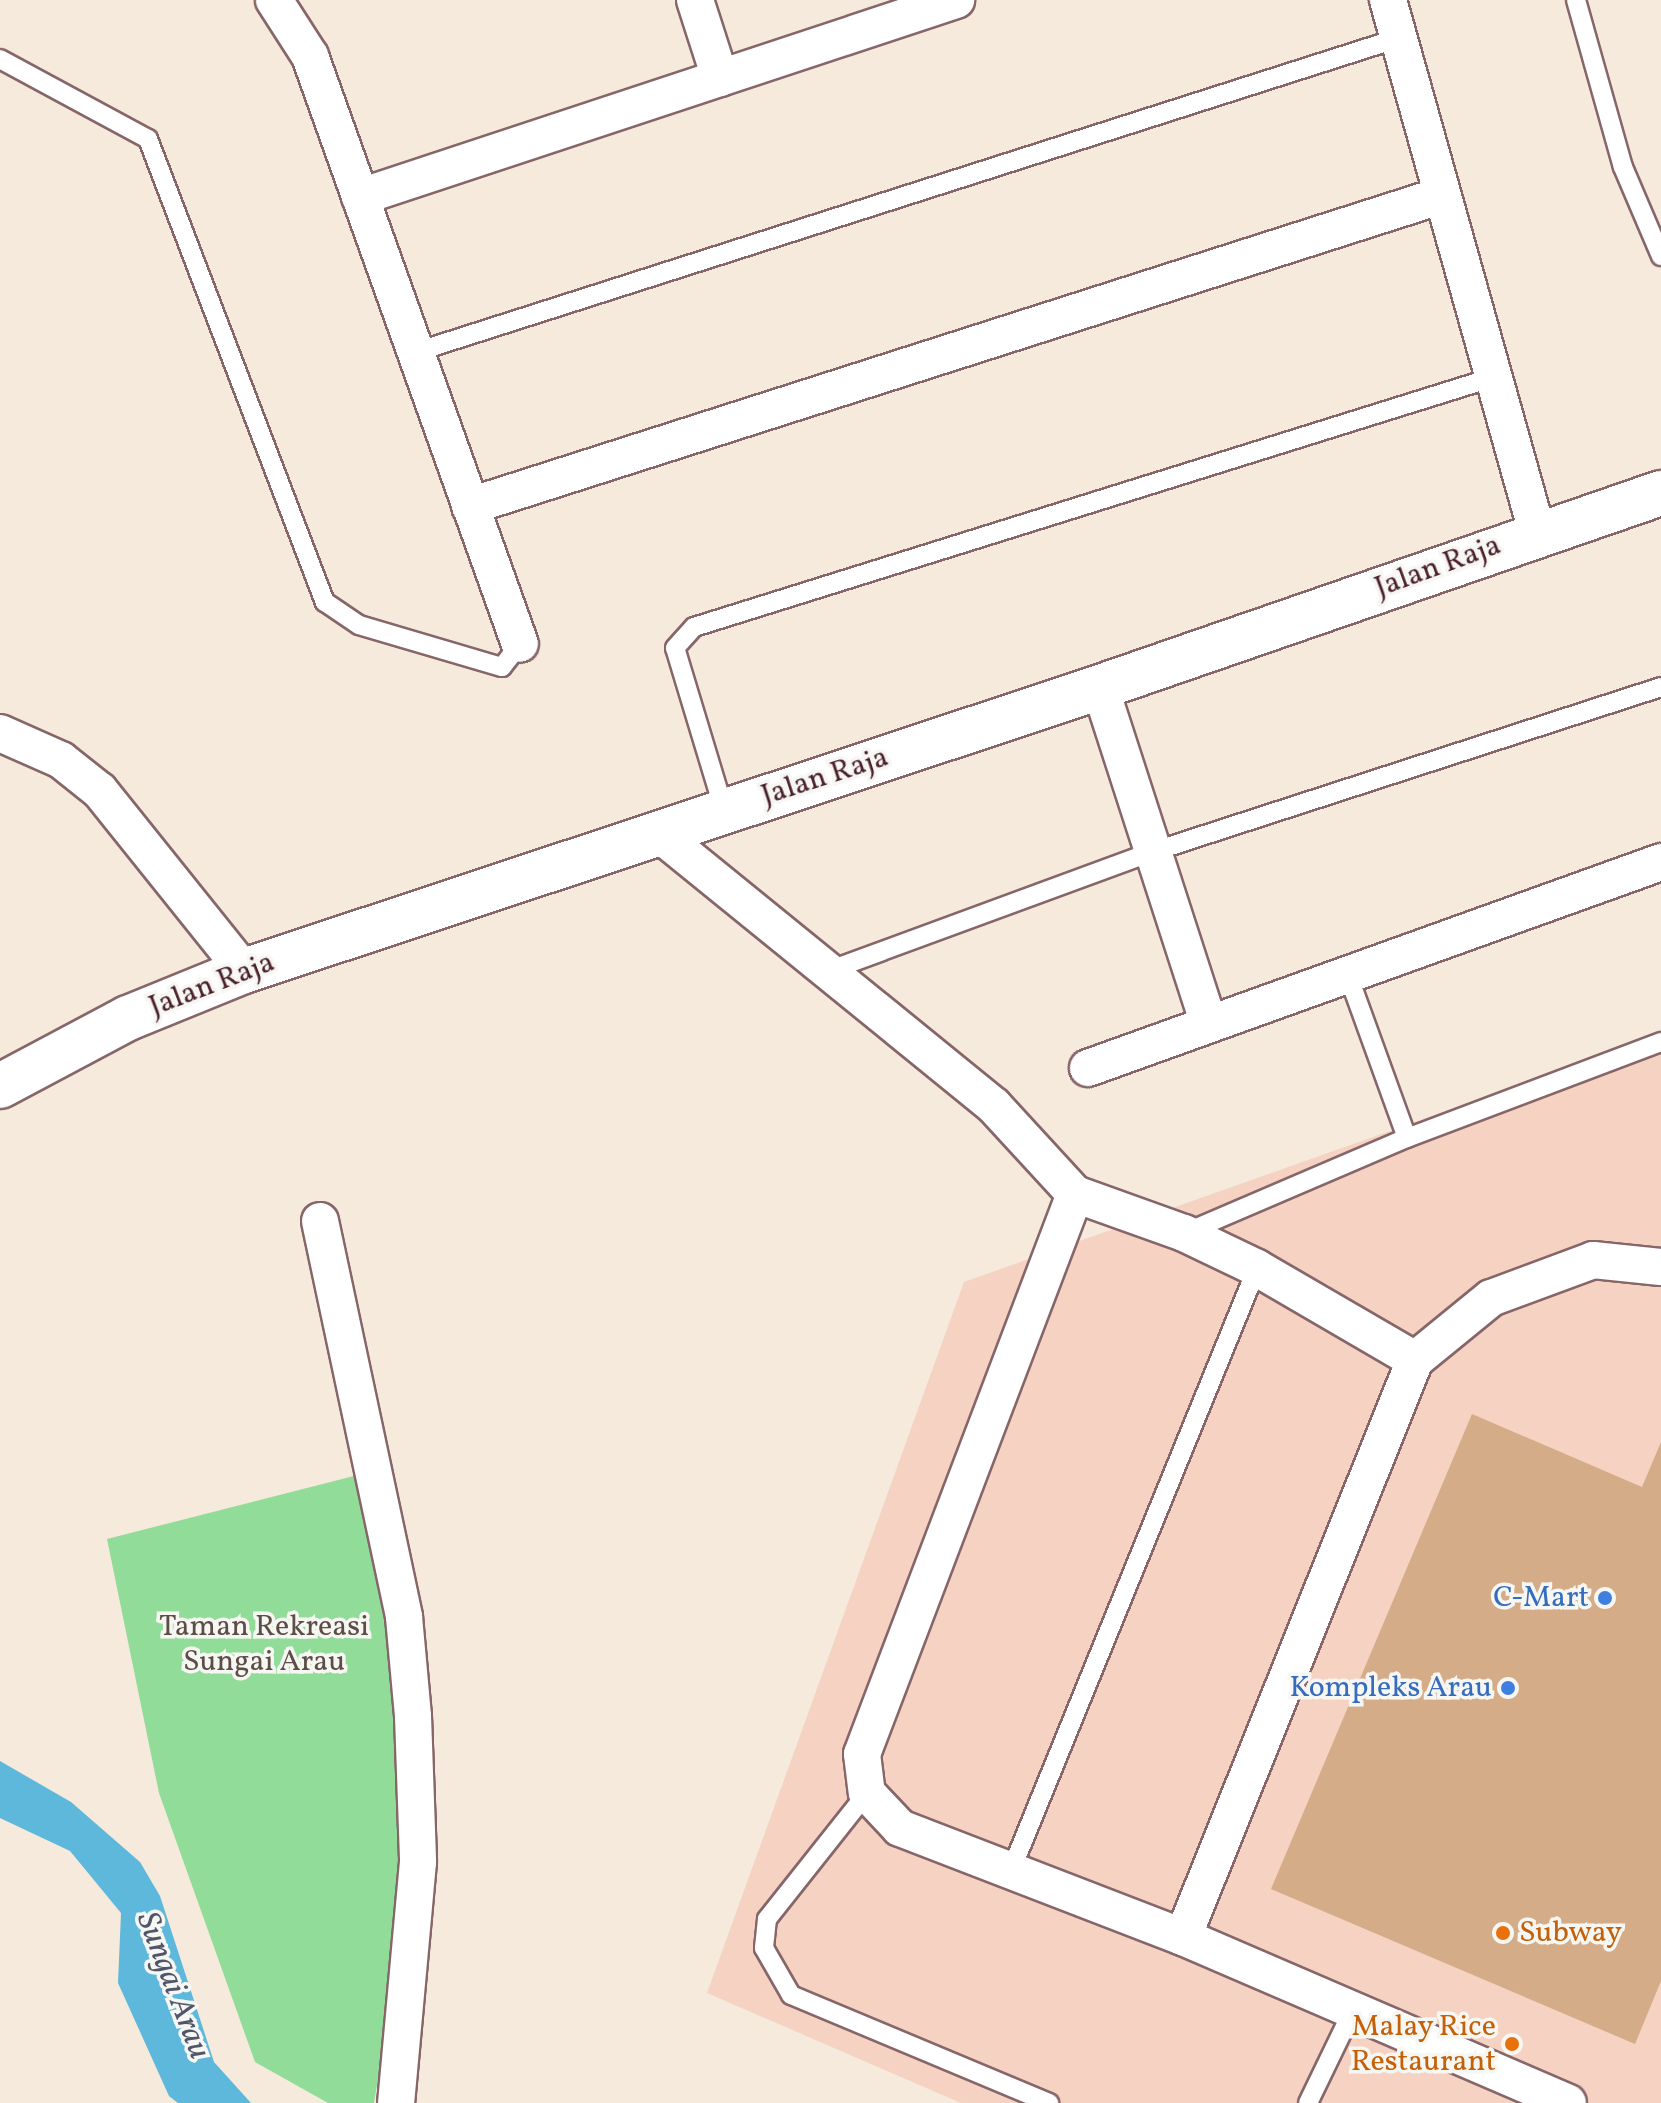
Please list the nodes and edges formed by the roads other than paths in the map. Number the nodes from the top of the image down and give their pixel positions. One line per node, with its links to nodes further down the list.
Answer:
1 (274, 0): 11 (street)
2 (695, 0): 9 (street)
3 (956, 0): 6 (street)
4 (1388, 0): 7 (street)
5 (1576, 0): 12 (lane)
6 (879, 12): 9 (street)
7 (1399, 38): 10 (street); 13 (lane)
8 (0, 59): 18 (lane)
9 (720, 78): 11 (street)
10 (1443, 195): 14 (street); 16 (street)
11 (360, 197): 13 (street)
12 (1661, 256)
13 (416, 352): 16 (street)
14 (1494, 377): 17 (street); 22 (lane)
15 (1661, 493): 17 (street, Jalan Raja)
16 (470, 506): 18 (street)
17 (1537, 532): 19 (street, Jalan Raja)
18 (520, 644)
19 (1100, 687): 22 (street, Jalan Raja); 24 (street)
20 (1661, 687): 24 (lane)
21 (0, 733): 26 (street)
22 (724, 810): 23 (street, Jalan Raja)
23 (657, 832): 26 (street, Jalan Raja); 27 (street)
24 (1152, 852): 27 (lane); 29 (street)
25 (1661, 862): 28 (street)
26 (244, 971): 32 (street, Jalan Raja)
27 (828, 971): 34 (street)
28 (1348, 975): 29 (street); 33 (lane)
29 (1208, 1022): 31 (street)
30 (1661, 1042): 33 (lane)
31 (1088, 1068)
32 (0, 1086)
33 (1407, 1138): 36 (lane)
34 (1075, 1194): 36 (street); 40 (street)
35 (320, 1221): 44 (street)
36 (1184, 1233): 38 (street)
37 (1661, 1267): 39 (street)
38 (1257, 1268): 39 (street); 41 (lane)
39 (1415, 1360): 42 (street)
40 (867, 1793): 41 (street); 45 (lane)
41 (1010, 1873): 42 (street)
42 (1183, 1937): 43 (street)
43 (1353, 2010): 46 (lane); 47 (street)
44 (396, 2103)
45 (1049, 2103)
46 (1308, 2103)
47 (1568, 2103)

